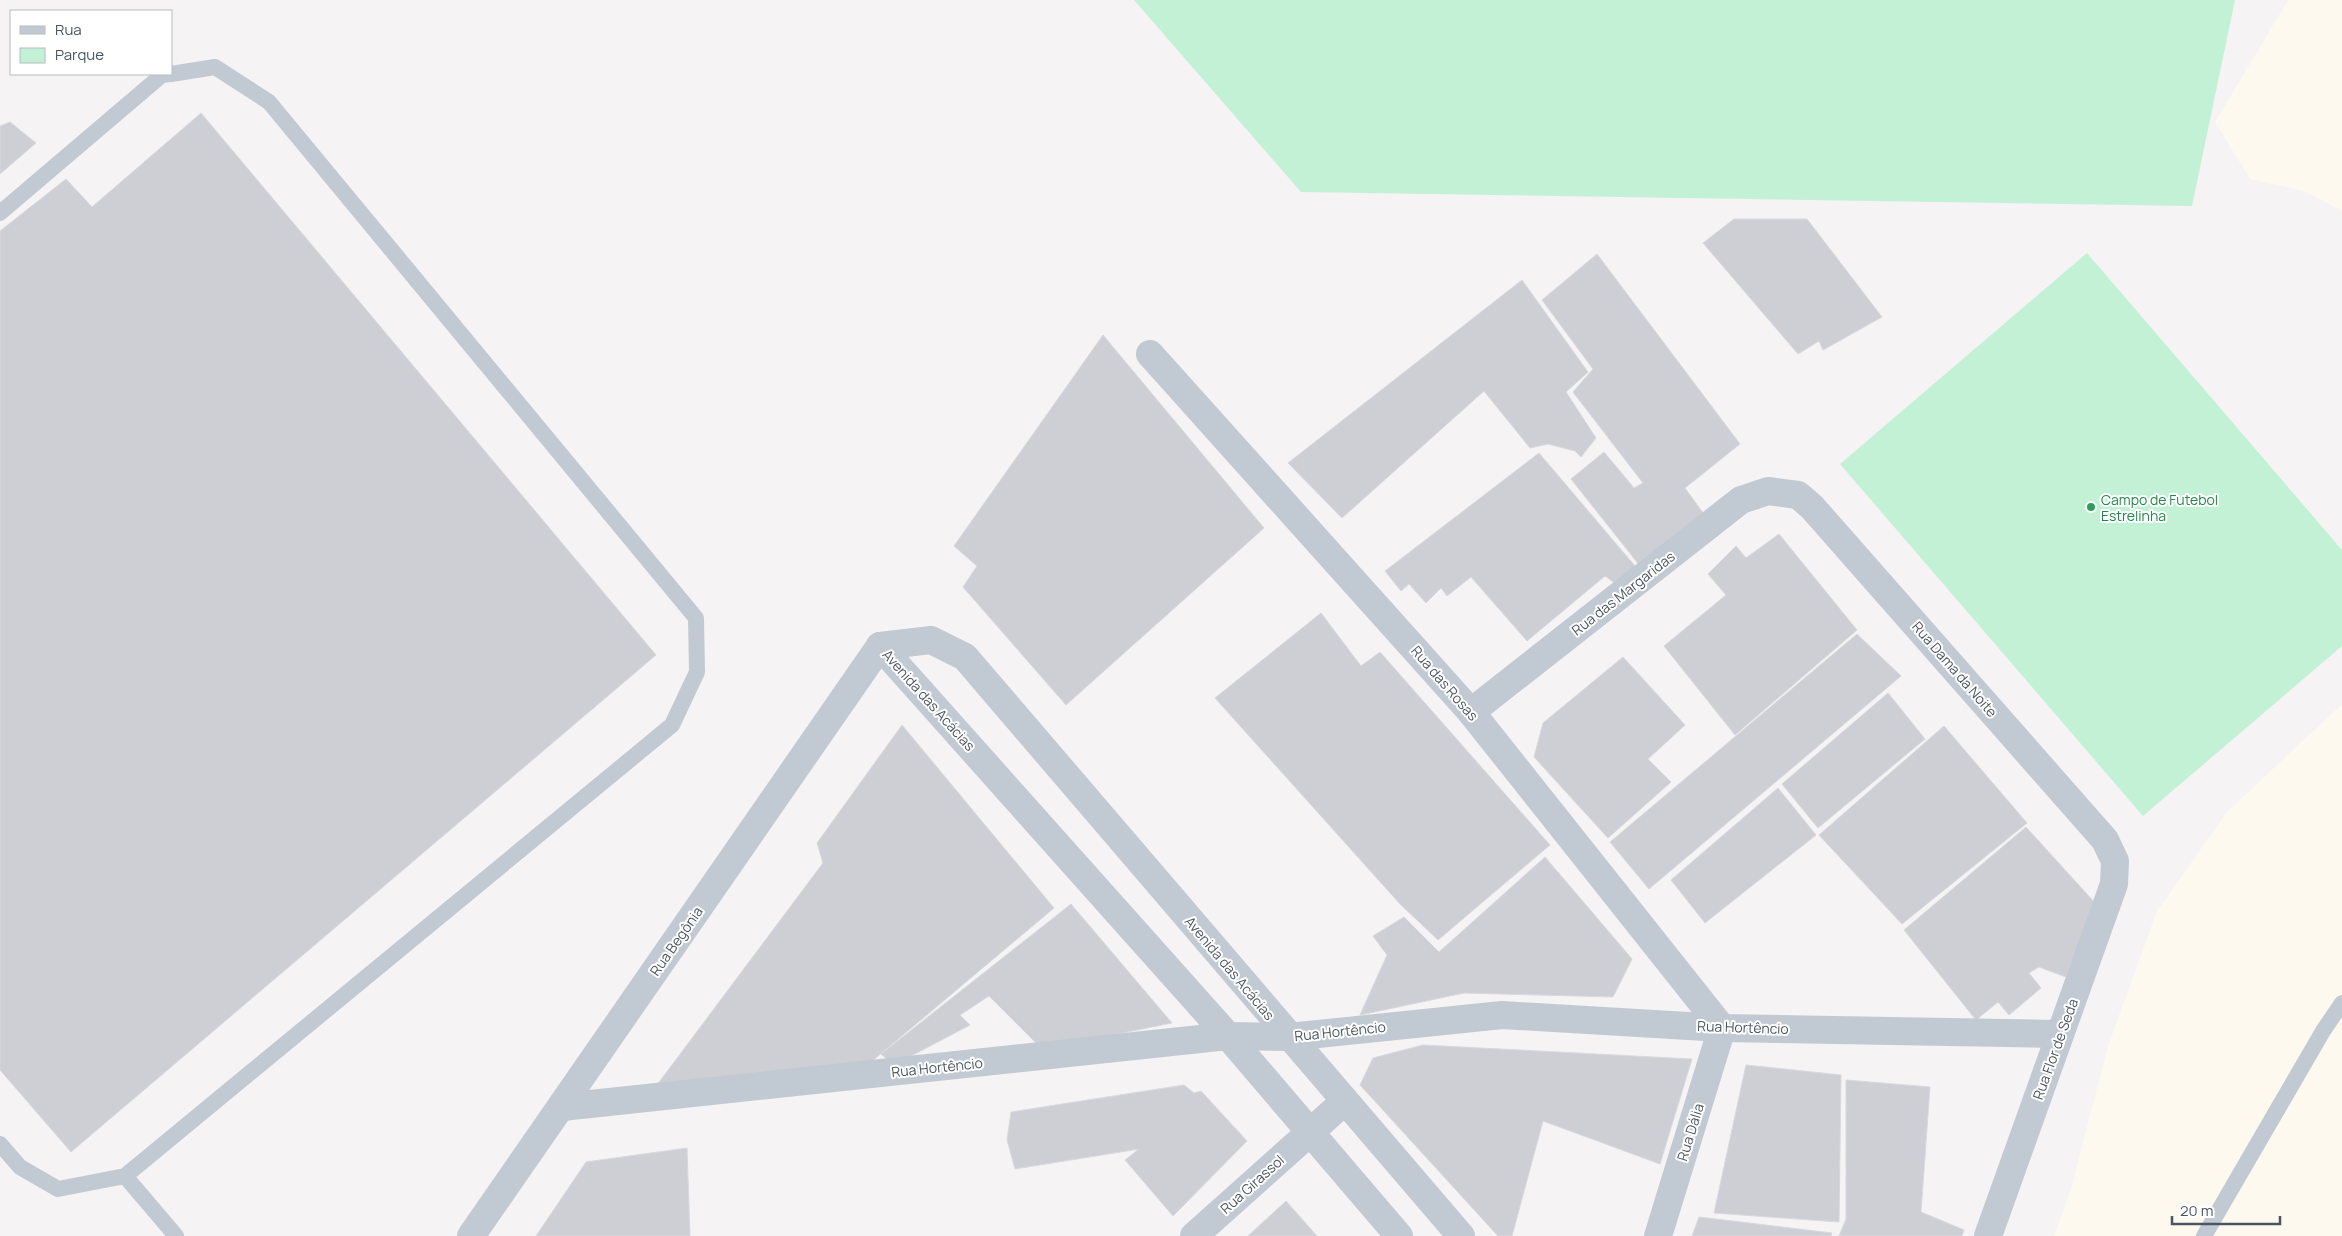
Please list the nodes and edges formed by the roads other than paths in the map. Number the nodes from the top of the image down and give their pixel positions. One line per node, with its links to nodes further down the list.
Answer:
1 (172, 74): 18 (lane)
2 (162, 75): 3 (lane)
3 (0, 213)
4 (1150, 354): 7 (street, Rua das Rosas)
5 (1782, 494): 7 (street, Rua das Margaridas); 8 (street, Rua Dama da Noite)
6 (880, 646): 12 (street, Avenida das Acácias); 13 (street, Avenida das Acácias); 15 (street, Rua Begônia)
7 (1471, 712): 10 (street, Rua das Rosas)
8 (2115, 861): 11 (street, Rua Flor de Seda)
9 (2342, 1002): 26 (lane)
10 (1722, 1028): 11 (street, Rua Hortêncio); 13 (street, Rua Hortêncio); 24 (street, Rua Dália)
11 (2060, 1034): 25 (street, Rua Flor de Seda)
12 (1228, 1036): 13 (street, Rua Hortêncio); 15 (street, Rua Hortêncio); 16 (street, Avenida das Acácias)
13 (1289, 1037): 14 (street, Avenida das Acácias)
14 (1345, 1102): 16 (street, Rua Girassol); 23 (street, Avenida das Acácias)
15 (562, 1107): 20 (street, Rua Begônia)
16 (1311, 1132): 21 (street, Rua Girassol); 22 (street, Avenida das Acácias)
17 (0, 1144): 18 (lane)
18 (125, 1176): 19 (lane)
19 (176, 1236)
20 (472, 1236)
21 (1194, 1236)
22 (1400, 1236)
23 (1461, 1236)
24 (1658, 1236)
25 (1988, 1236)
26 (2204, 1236)

